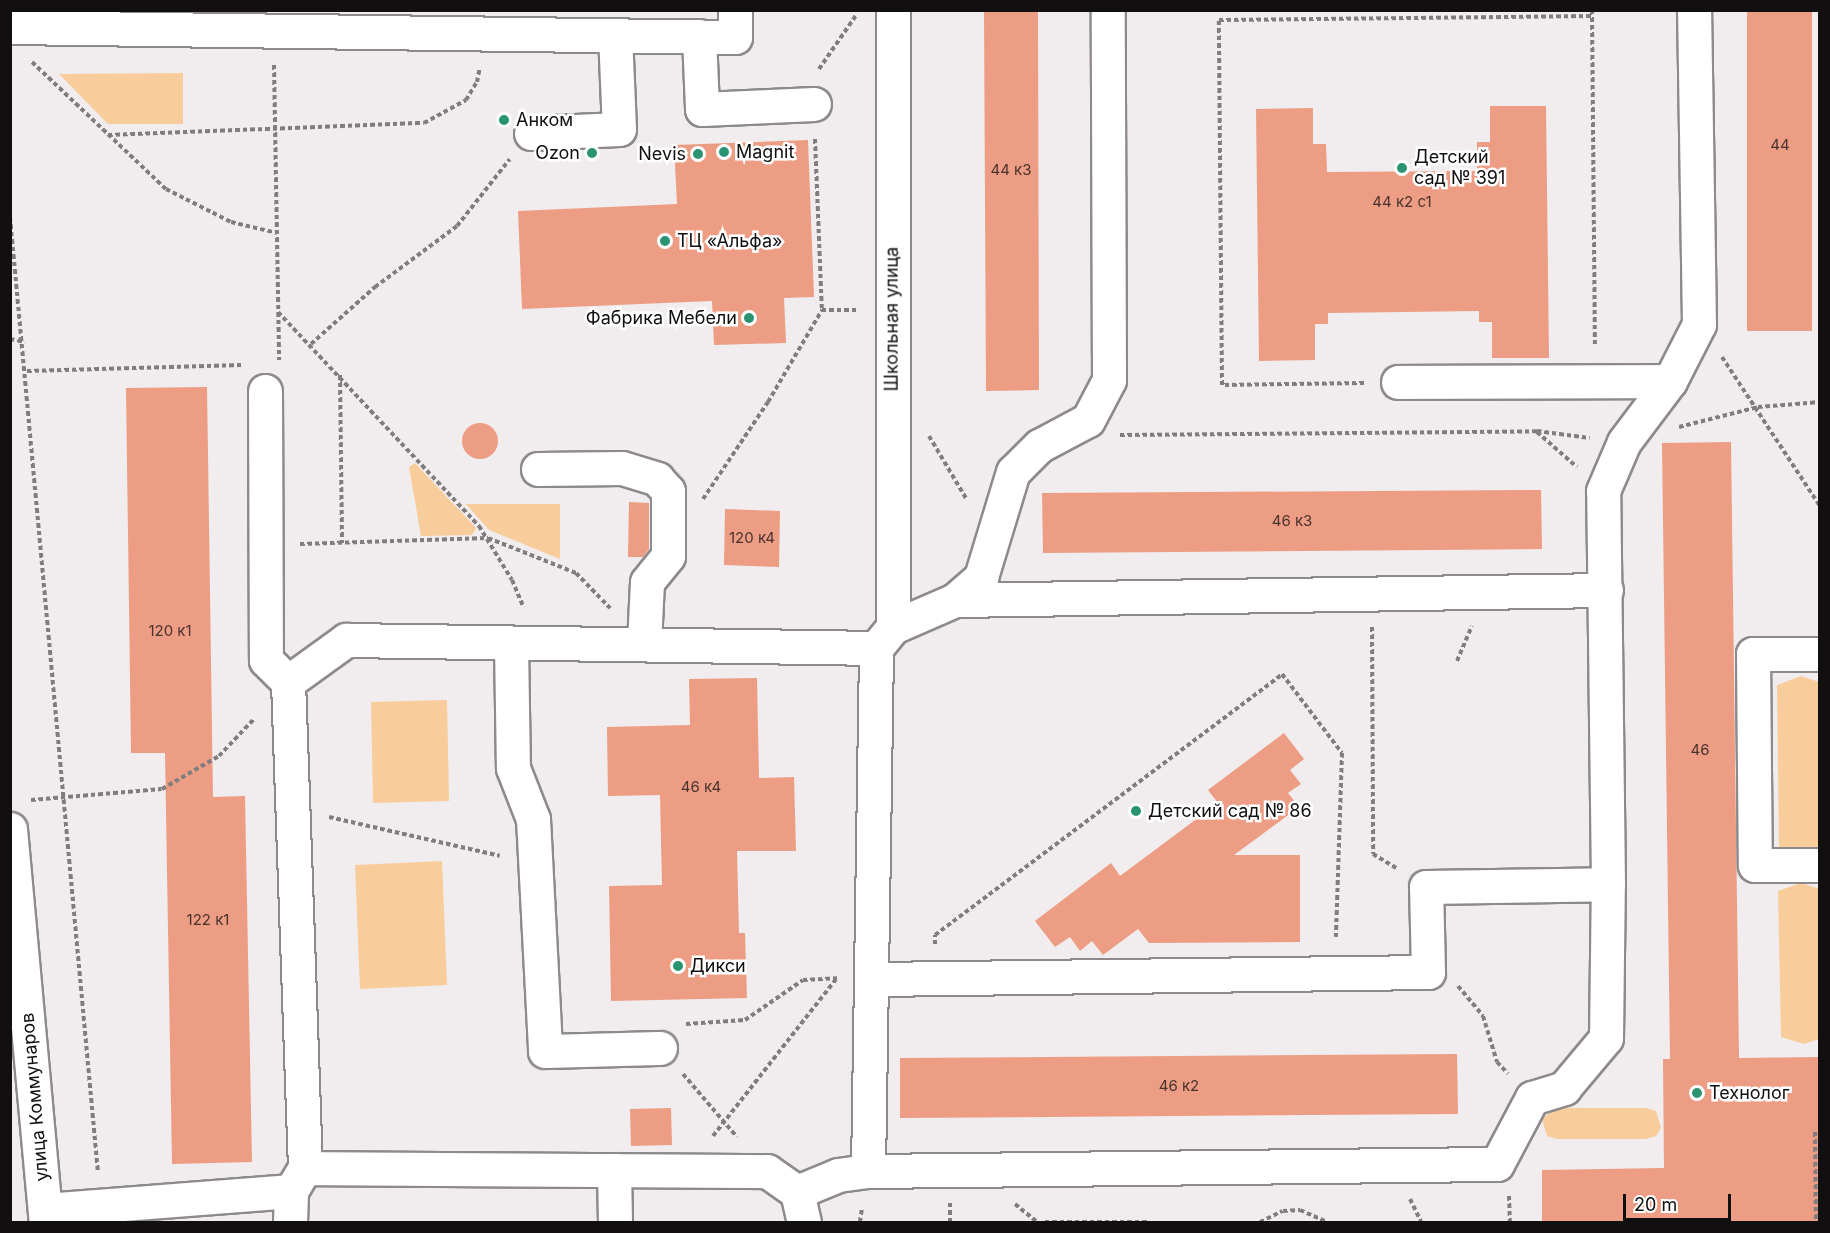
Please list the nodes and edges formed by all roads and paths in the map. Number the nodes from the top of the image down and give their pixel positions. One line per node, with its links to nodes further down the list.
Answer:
1 (735, 10): 11 (street)
2 (860, 10): 13 (path)
3 (893, 10): 20 (street, Школьная улица)
4 (1108, 10): 36 (street)
5 (1694, 10): 23 (street)
6 (1592, 13): 31 (path); 33 (path)
7 (207, 20): 8 (street); 12 (street)
8 (274, 32): 9 (street); 14 (path)
9 (485, 33): 10 (street); 14 (path)
10 (615, 35): 11 (street); 15 (street)
11 (699, 36): 13 (street)
12 (18, 41): 16 (path)
13 (814, 104)
14 (275, 129): 16 (path); 19 (path)
15 (531, 133): 26 (path)
16 (108, 135): 19 (path)
17 (816, 148): 21 (path)
18 (10, 217): 25 (path)
19 (277, 232): 22 (path)
20 (893, 309): 21 (path); 51 (street, Школьная улица)
21 (822, 310): 43 (path)
22 (278, 312): 26 (path); 27 (path)
23 (1699, 324): 32 (street); 35 (path)
24 (10, 339): 25 (path)
25 (25, 342): 28 (path)
26 (311, 344): 30 (path)
27 (279, 361): 29 (path); 29 (path)
28 (27, 371): 29 (path); 56 (path)
29 (262, 372): 47 (street)
30 (340, 374): 44 (path); 45 (path)
31 (1596, 380): 32 (street); 33 (street)
32 (1670, 381): 39 (street)
33 (1398, 382)
34 (1820, 402): 35 (path)
35 (1758, 407): 39 (path); 42 (path)
36 (1088, 420): 37 (path); 46 (street)
37 (1537, 431): 39 (path); 41 (path)
38 (928, 434): 46 (path)
39 (1624, 442): 41 (street)
40 (538, 469): 43 (street)
41 (1603, 490): 48 (street)
42 (1820, 506)
43 (668, 524): 52 (street)
44 (488, 538): 45 (path); 52 (path); 53 (path)
45 (342, 543): 47 (path)
46 (993, 544): 50 (street)
47 (266, 545): 55 (street)
48 (1606, 590): 49 (street); 63 (street)
49 (1372, 596): 50 (street); 60 (path)
50 (955, 600): 51 (street)
51 (885, 637): 52 (street); 64 (street, Школьная улица)
52 (644, 643): 53 (street)
53 (522, 644): 55 (street); 61 (street)
54 (1820, 654): 62 (street)
55 (288, 682): 56 (path); 58 (street)
56 (63, 798): 57 (path); 79 (path)
57 (26, 801)
58 (293, 809): 61 (path); 78 (street)
59 (11, 831): 82 (street, улица Коммунаров)
60 (1373, 854)
61 (536, 864): 70 (street)
62 (1820, 865)
63 (1608, 884): 65 (street); 71 (street)
64 (875, 930): 67 (path); 69 (street, Школьная улица)
65 (1428, 972): 66 (street); 71 (path)
66 (1335, 973): 68 (street); 68 (path)
67 (837, 978): 70 (path); 72 (path)
68 (936, 978): 69 (street)
69 (873, 979): 77 (street, Школьная улица)
70 (660, 1048): 72 (path)
71 (1532, 1098): 77 (street)
72 (724, 1121): 75 (path); 76 (path)
73 (1815, 1132): 81 (path)
74 (614, 1170): 75 (street); 78 (street); 83 (street)
75 (688, 1171): 76 (street)
76 (767, 1171): 80 (street)
77 (868, 1171): 80 (street)
78 (295, 1194): 79 (street)
79 (101, 1206): 82 (street)
80 (800, 1207)
81 (1818, 1210): 88 (path)
82 (46, 1216)
83 (615, 1222)
84 (1045, 1222): 85 (path)
85 (1149, 1222)
86 (1260, 1222): 87 (path)
87 (1327, 1222)
88 (1816, 1222)

